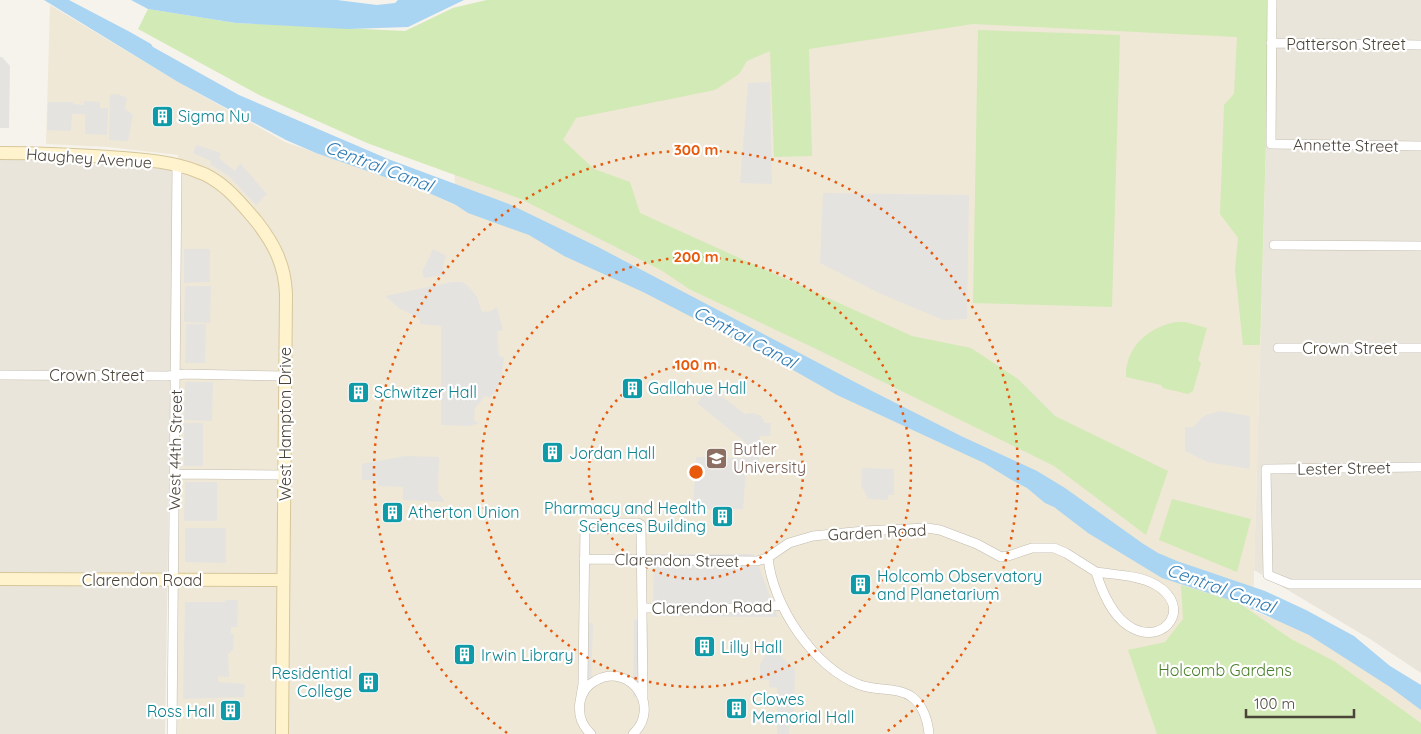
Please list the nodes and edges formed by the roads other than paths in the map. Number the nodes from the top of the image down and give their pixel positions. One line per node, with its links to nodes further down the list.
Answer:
1 (1272, 0): 2 (street)
2 (1271, 43): 3 (street, Patterson Street); 4 (street, Annette Street)
3 (1421, 45)
4 (1421, 146)
5 (0, 152): 6 (street, Haughey Avenue)
6 (177, 166): 12 (street, West 44th Street); 13 (street, West Hampton Drive)
7 (1274, 245): 8 (street)
8 (1421, 246)
9 (1278, 348): 10 (street, Crown Street)
10 (1421, 348)
11 (0, 375): 12 (street, Crown Street)
12 (176, 375): 13 (street, Crown Street); 15 (street, West 44th Street)
13 (284, 376): 16 (street, West Hampton Drive)
14 (1421, 467): 24 (street, Lester Street)
15 (175, 474): 16 (street); 22 (street, West 44th Street)
16 (284, 475): 23 (street, West Hampton Drive)
17 (768, 557): 19 (street, Clarendon Street); 20 (street, Garden Road); 25 (street)
18 (584, 559): 19 (street, Clarendon Street); 19 (street); 28 (street)
19 (641, 560): 26 (street)
20 (1096, 572): 20 (street, Garden Road)
21 (0, 579): 22 (street, Clarendon Road)
22 (173, 580): 23 (street, Clarendon Road); 29 (street, West 44th Street)
23 (283, 580): 30 (street, West Hampton Drive)
24 (1421, 584)
25 (782, 605): 26 (street, Clarendon Road); 33 (street)
26 (642, 608): 27 (street)
27 (643, 698): 28 (street); 32 (street)
28 (579, 708): 31 (street)
29 (172, 734)
30 (282, 734)
31 (591, 734)
32 (633, 734)
33 (929, 734)

